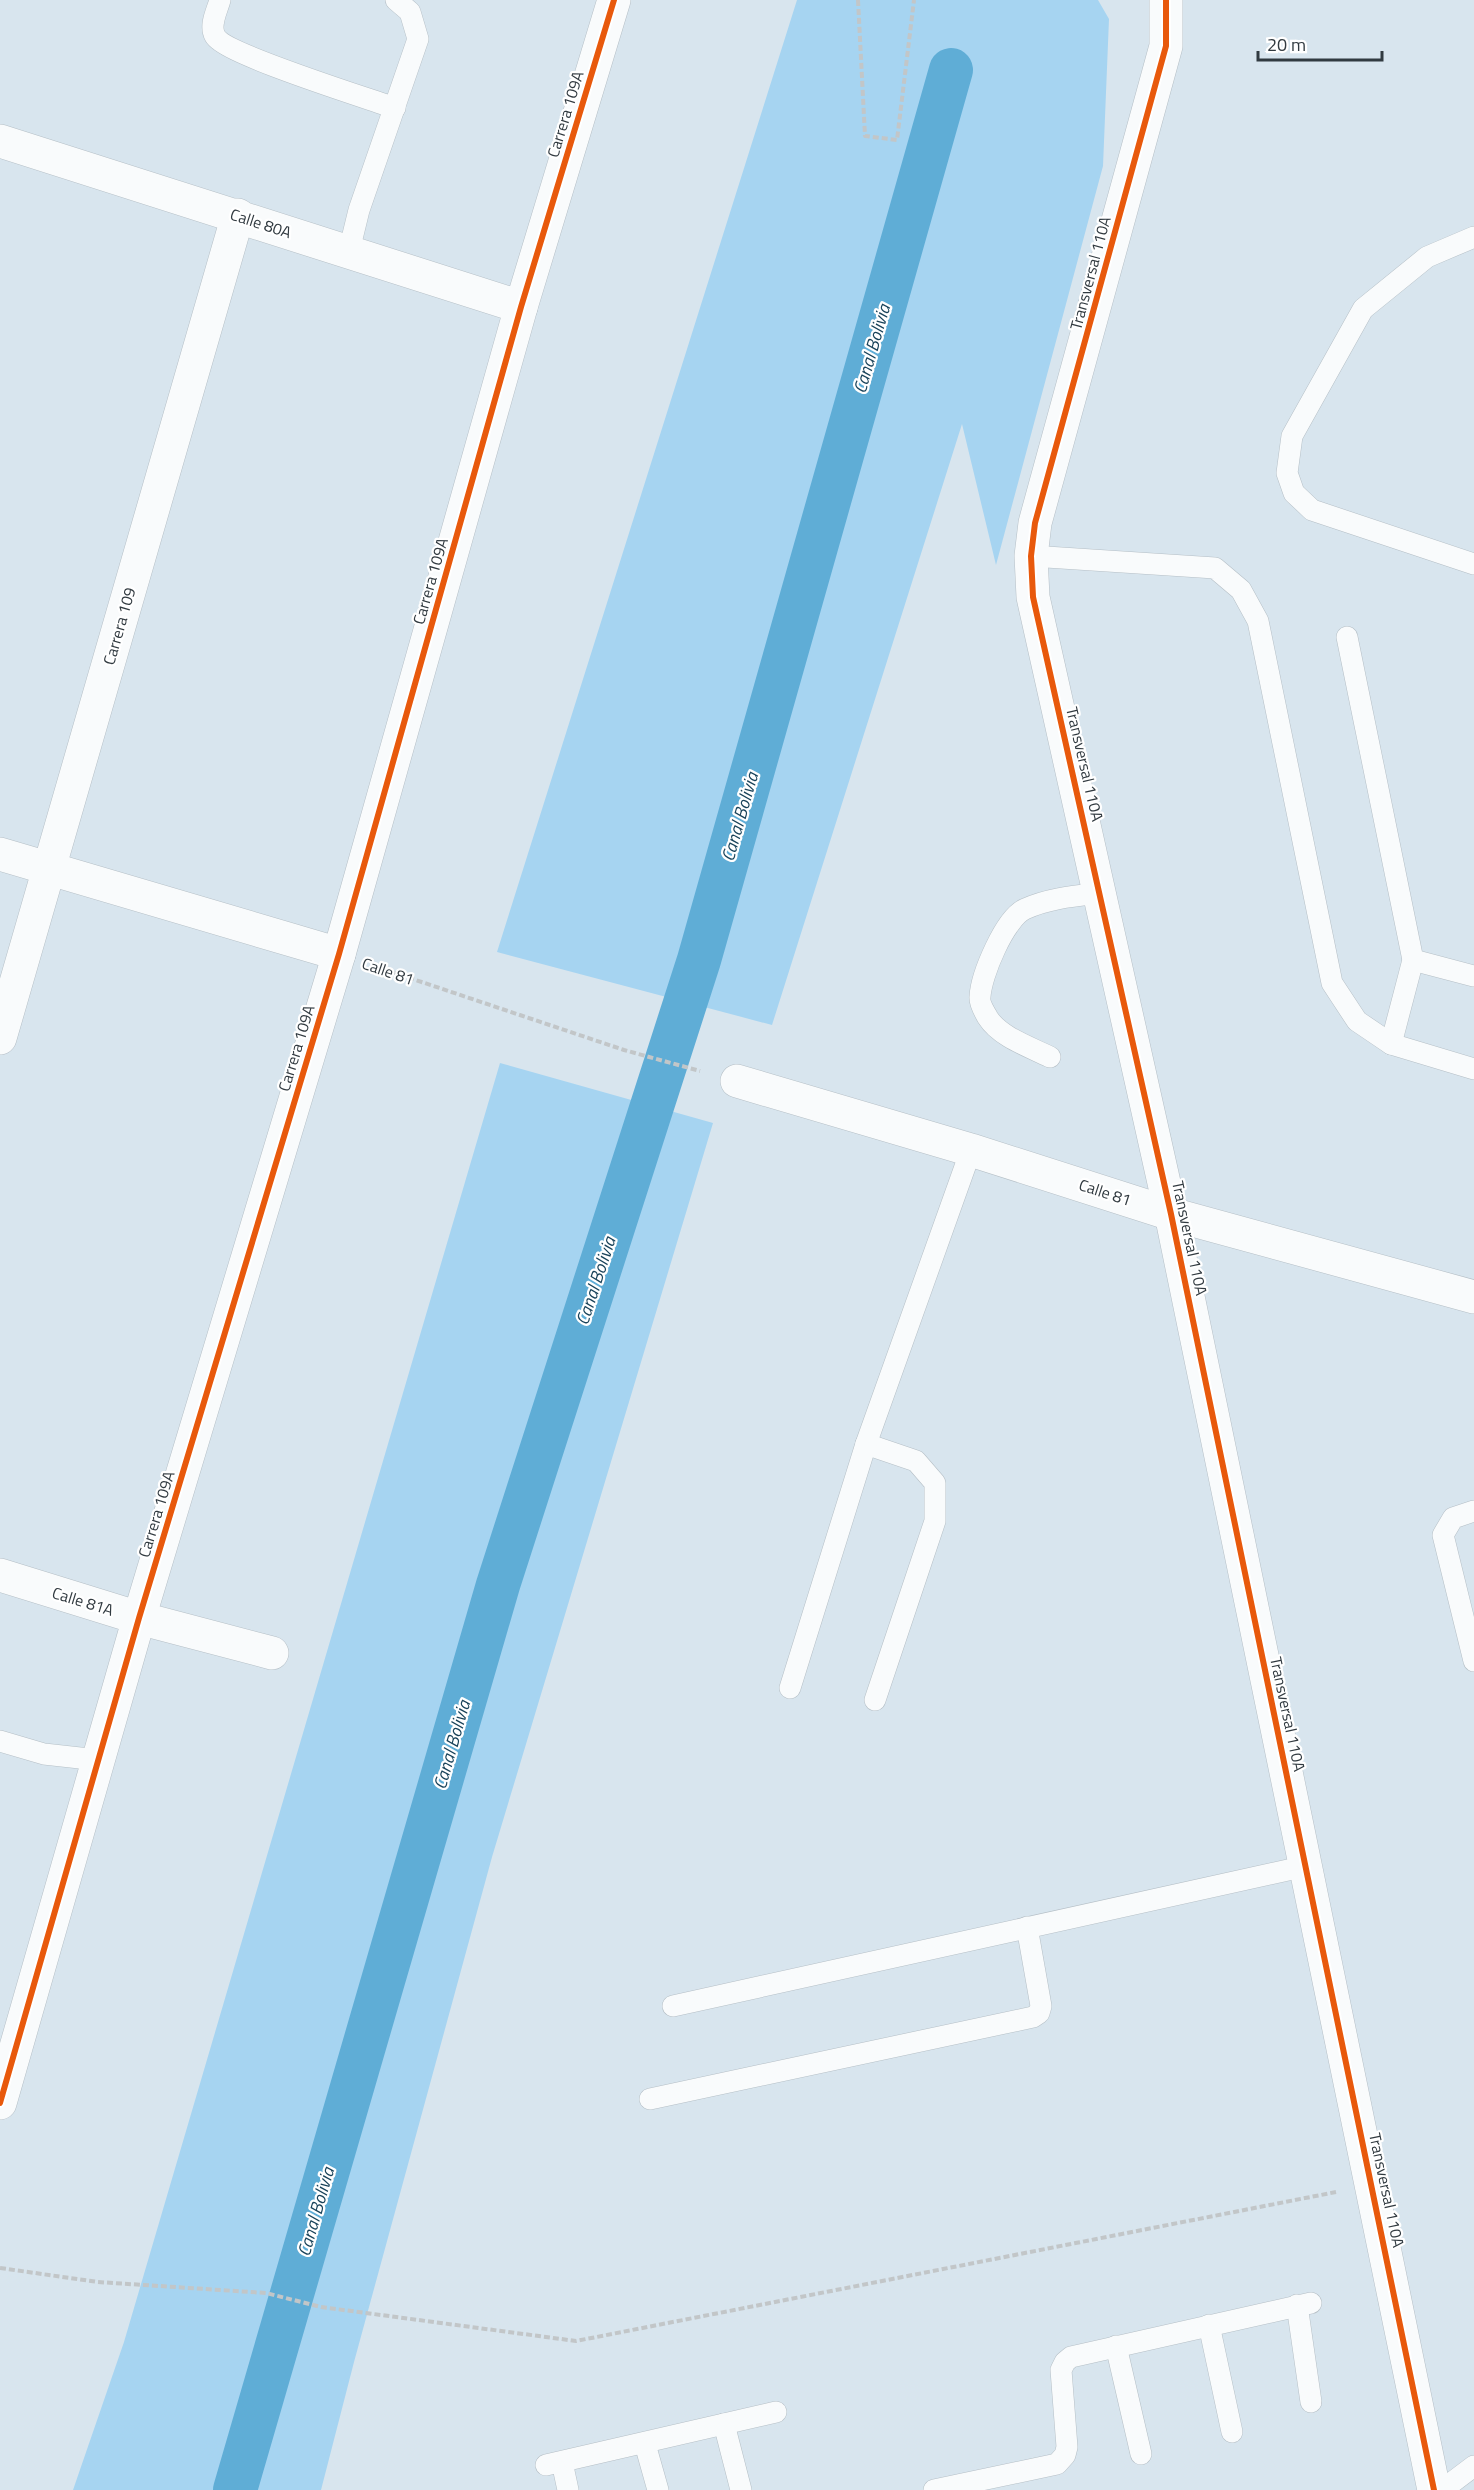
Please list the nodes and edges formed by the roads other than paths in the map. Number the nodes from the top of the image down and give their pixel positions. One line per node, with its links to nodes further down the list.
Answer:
1 (220, 0): 5 (lane)
2 (396, 0): 5 (lane)
3 (614, 0): 10 (street, Carrera 109A)
4 (1166, 0): 11 (street, Transversal 110A)
5 (395, 108): 9 (lane)
6 (0, 141): 7 (street, Calle 80A)
7 (238, 215): 9 (street, Calle 80A); 15 (street, Carrera 109)
8 (1474, 237): 12 (lane)
9 (349, 251): 10 (street, Calle 80A)
10 (521, 307): 17 (street, Carrera 109A)
11 (1031, 556): 16 (street, Transversal 110A); 21 (lane)
12 (1474, 564)
13 (1347, 637): 18 (lane)
14 (0, 854): 15 (street)
15 (49, 868): 17 (street); 20 (street, Carrera 109)
16 (1101, 893): 22 (lane); 26 (street, Transversal 110A)
17 (339, 954): 31 (street, Carrera 109A)
18 (1413, 960): 19 (lane); 21 (lane)
19 (1474, 976)
20 (0, 1038)
21 (1391, 1044): 23 (lane)
22 (1050, 1057)
23 (1474, 1069)
24 (737, 1081): 25 (street, Calle 81)
25 (971, 1150): 26 (street, Calle 81); 28 (lane)
26 (1171, 1214): 27 (street, Calle 81); 38 (street, Transversal 110A)
27 (1474, 1297)
28 (866, 1444): 34 (lane); 35 (lane)
29 (1474, 1511): 33 (lane)
30 (0, 1575): 31 (street, Calle 81A)
31 (139, 1618): 32 (street, Calle 81A); 37 (street, Carrera 109A)
32 (272, 1653)
33 (1474, 1661)
34 (790, 1688)
35 (875, 1700)
36 (0, 1741): 37 (lane)
37 (98, 1760): 42 (street, Carrera 109A)
38 (1306, 1866): 39 (lane); 56 (street, Transversal 110A)
39 (1027, 1927): 40 (lane); 41 (lane)
40 (673, 2006)
41 (650, 2099)
42 (0, 2103)
43 (1209, 2325): 44 (lane); 45 (lane); 48 (lane)
44 (1116, 2346): 50 (lane); 55 (lane)
45 (1311, 2402)
46 (776, 2412): 47 (lane)
47 (724, 2424): 49 (lane); 54 (lane)
48 (1232, 2432)
49 (645, 2444): 52 (lane); 53 (lane)
50 (1142, 2454)
51 (1474, 2466): 57 (lane)
52 (568, 2490)
53 (658, 2490)
54 (741, 2490)
55 (934, 2490)
56 (1434, 2490)
57 (1442, 2490)

